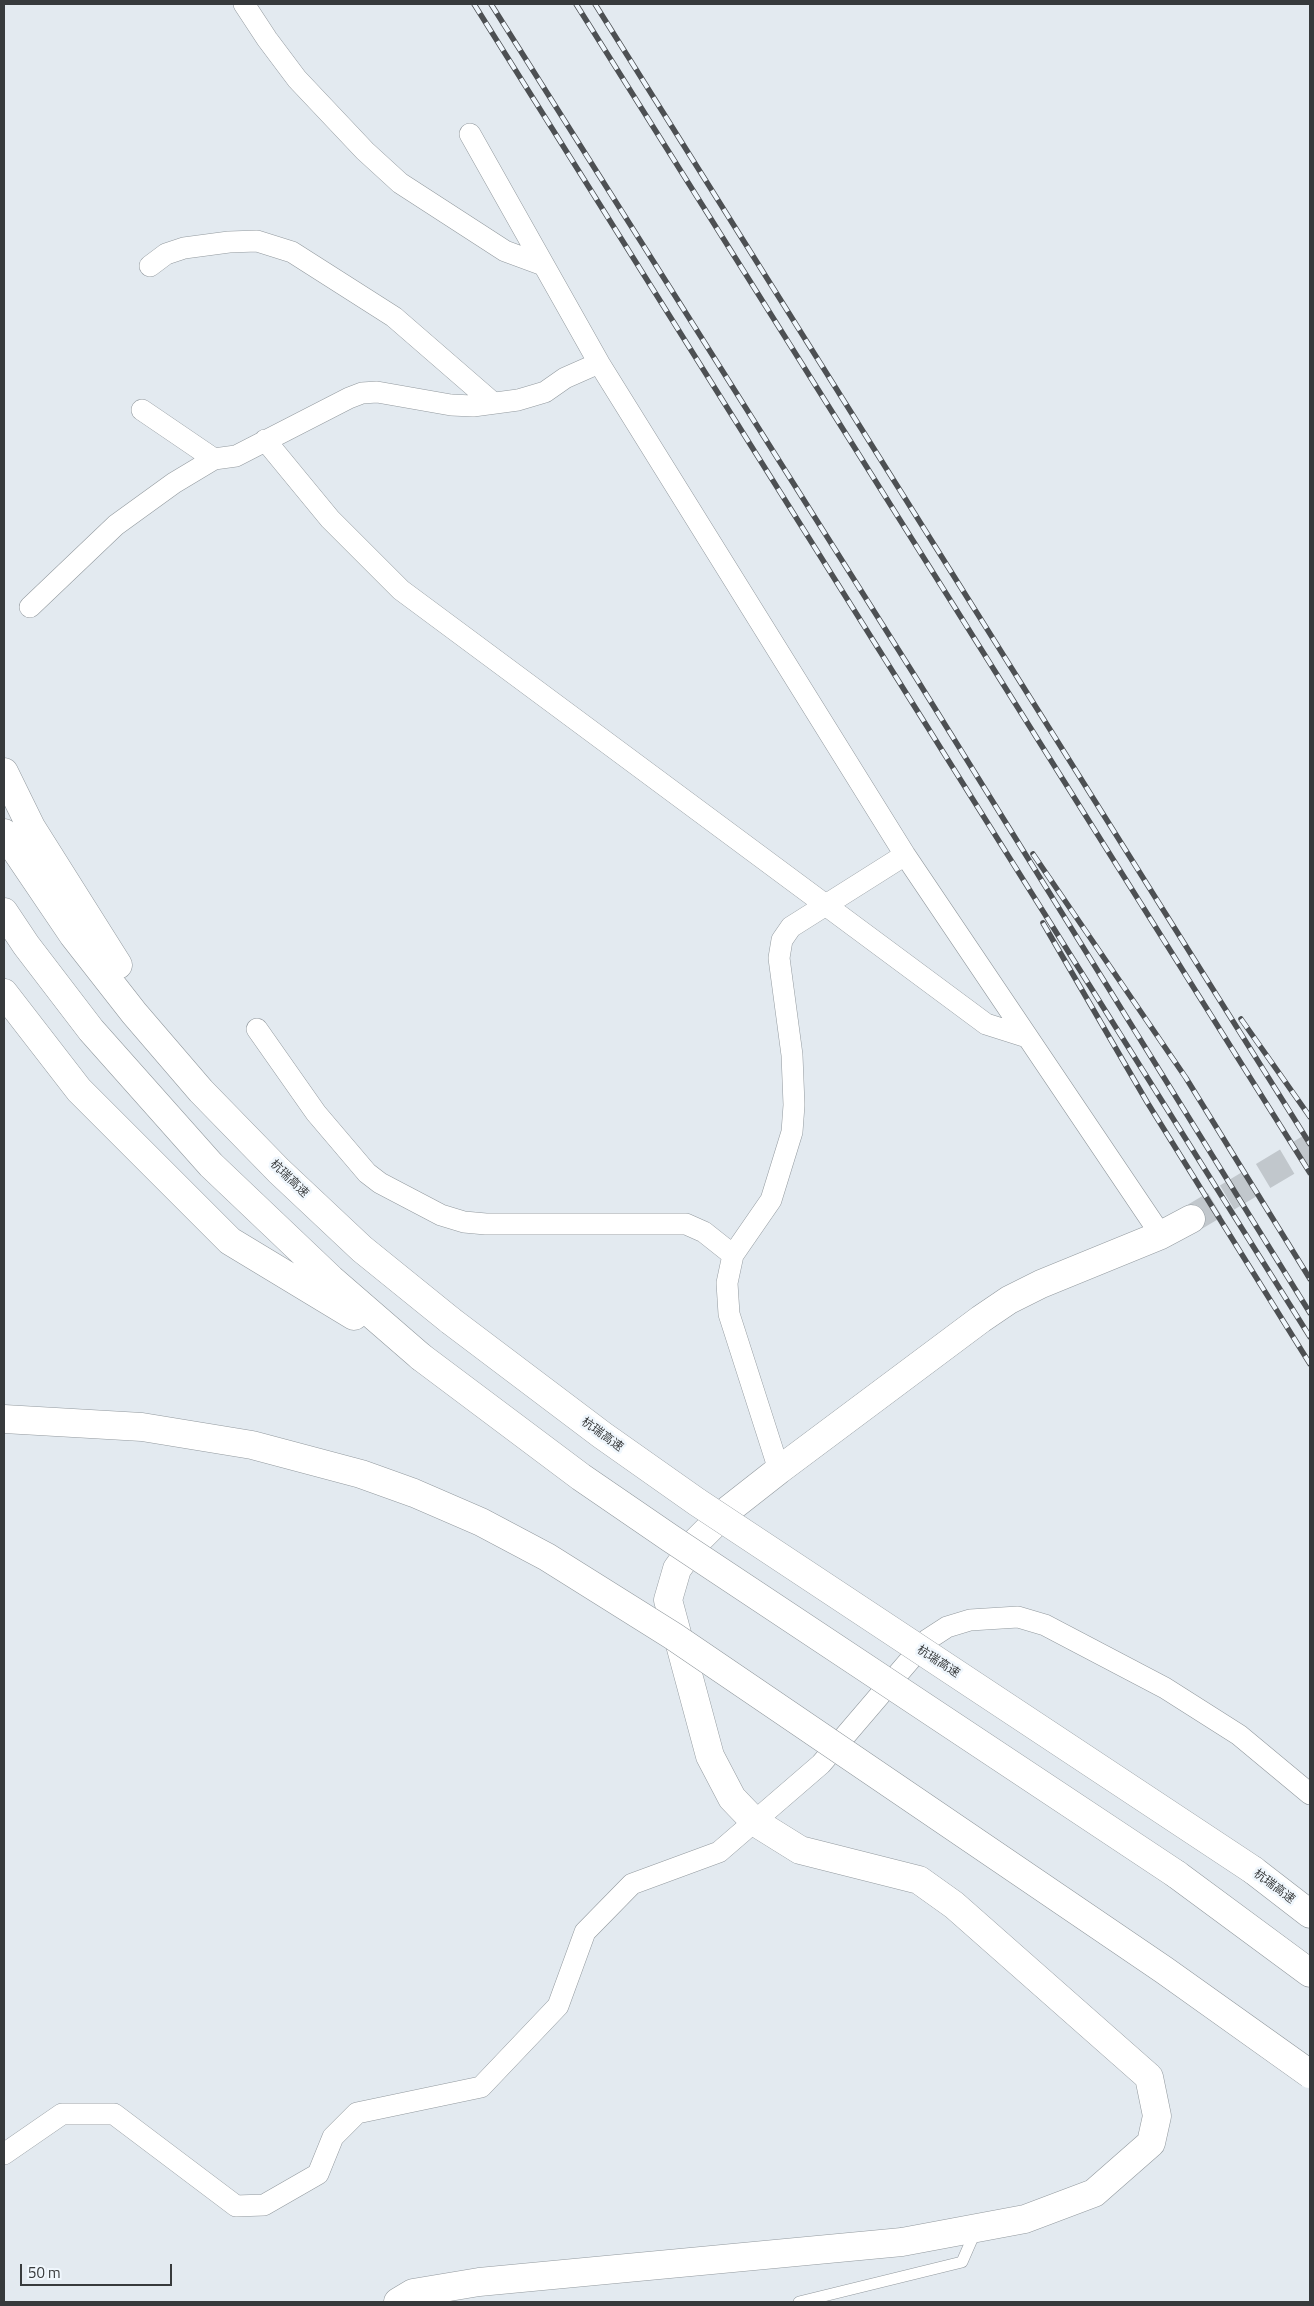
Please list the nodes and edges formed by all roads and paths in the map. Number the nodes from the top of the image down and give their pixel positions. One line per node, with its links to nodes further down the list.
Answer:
1 (244, 4): 3 (street)
2 (470, 134): 3 (street)
3 (543, 264): 5 (street)
4 (150, 266): 6 (street)
5 (599, 363): 6 (street); 13 (street)
6 (492, 402): 8 (street)
7 (142, 410): 9 (street)
8 (265, 440): 9 (street); 14 (street)
9 (214, 459): 10 (street)
10 (30, 607)
11 (4, 772): 19 (main road)
12 (4, 833): 19 (main road, 杭瑞高速)
13 (905, 855): 14 (street); 18 (street)
14 (826, 905): 18 (street); 22 (street)
15 (4, 912): 23 (main road)
16 (4, 993): 23 (main road)
17 (257, 1029): 22 (street)
18 (1027, 1037): 21 (street)
19 (202, 1091): 28 (main road, 杭瑞高速, bridge)
20 (1191, 1220): 21 (main road)
21 (1161, 1235): 25 (main road)
22 (733, 1256): 25 (street)
23 (422, 1357): 29 (main road, bridge)
24 (4, 1419): 30 (main road, bridge)
25 (779, 1470): 27 (main road)
26 (1310, 1794): 27 (street)
27 (755, 1822): 31 (street); 32 (main road)
28 (1310, 1914)
29 (1310, 1973)
30 (1310, 2074)
31 (4, 2154)
32 (977, 2228): 33 (main road); 34 (lane)
33 (398, 2302)
34 (799, 2302)

